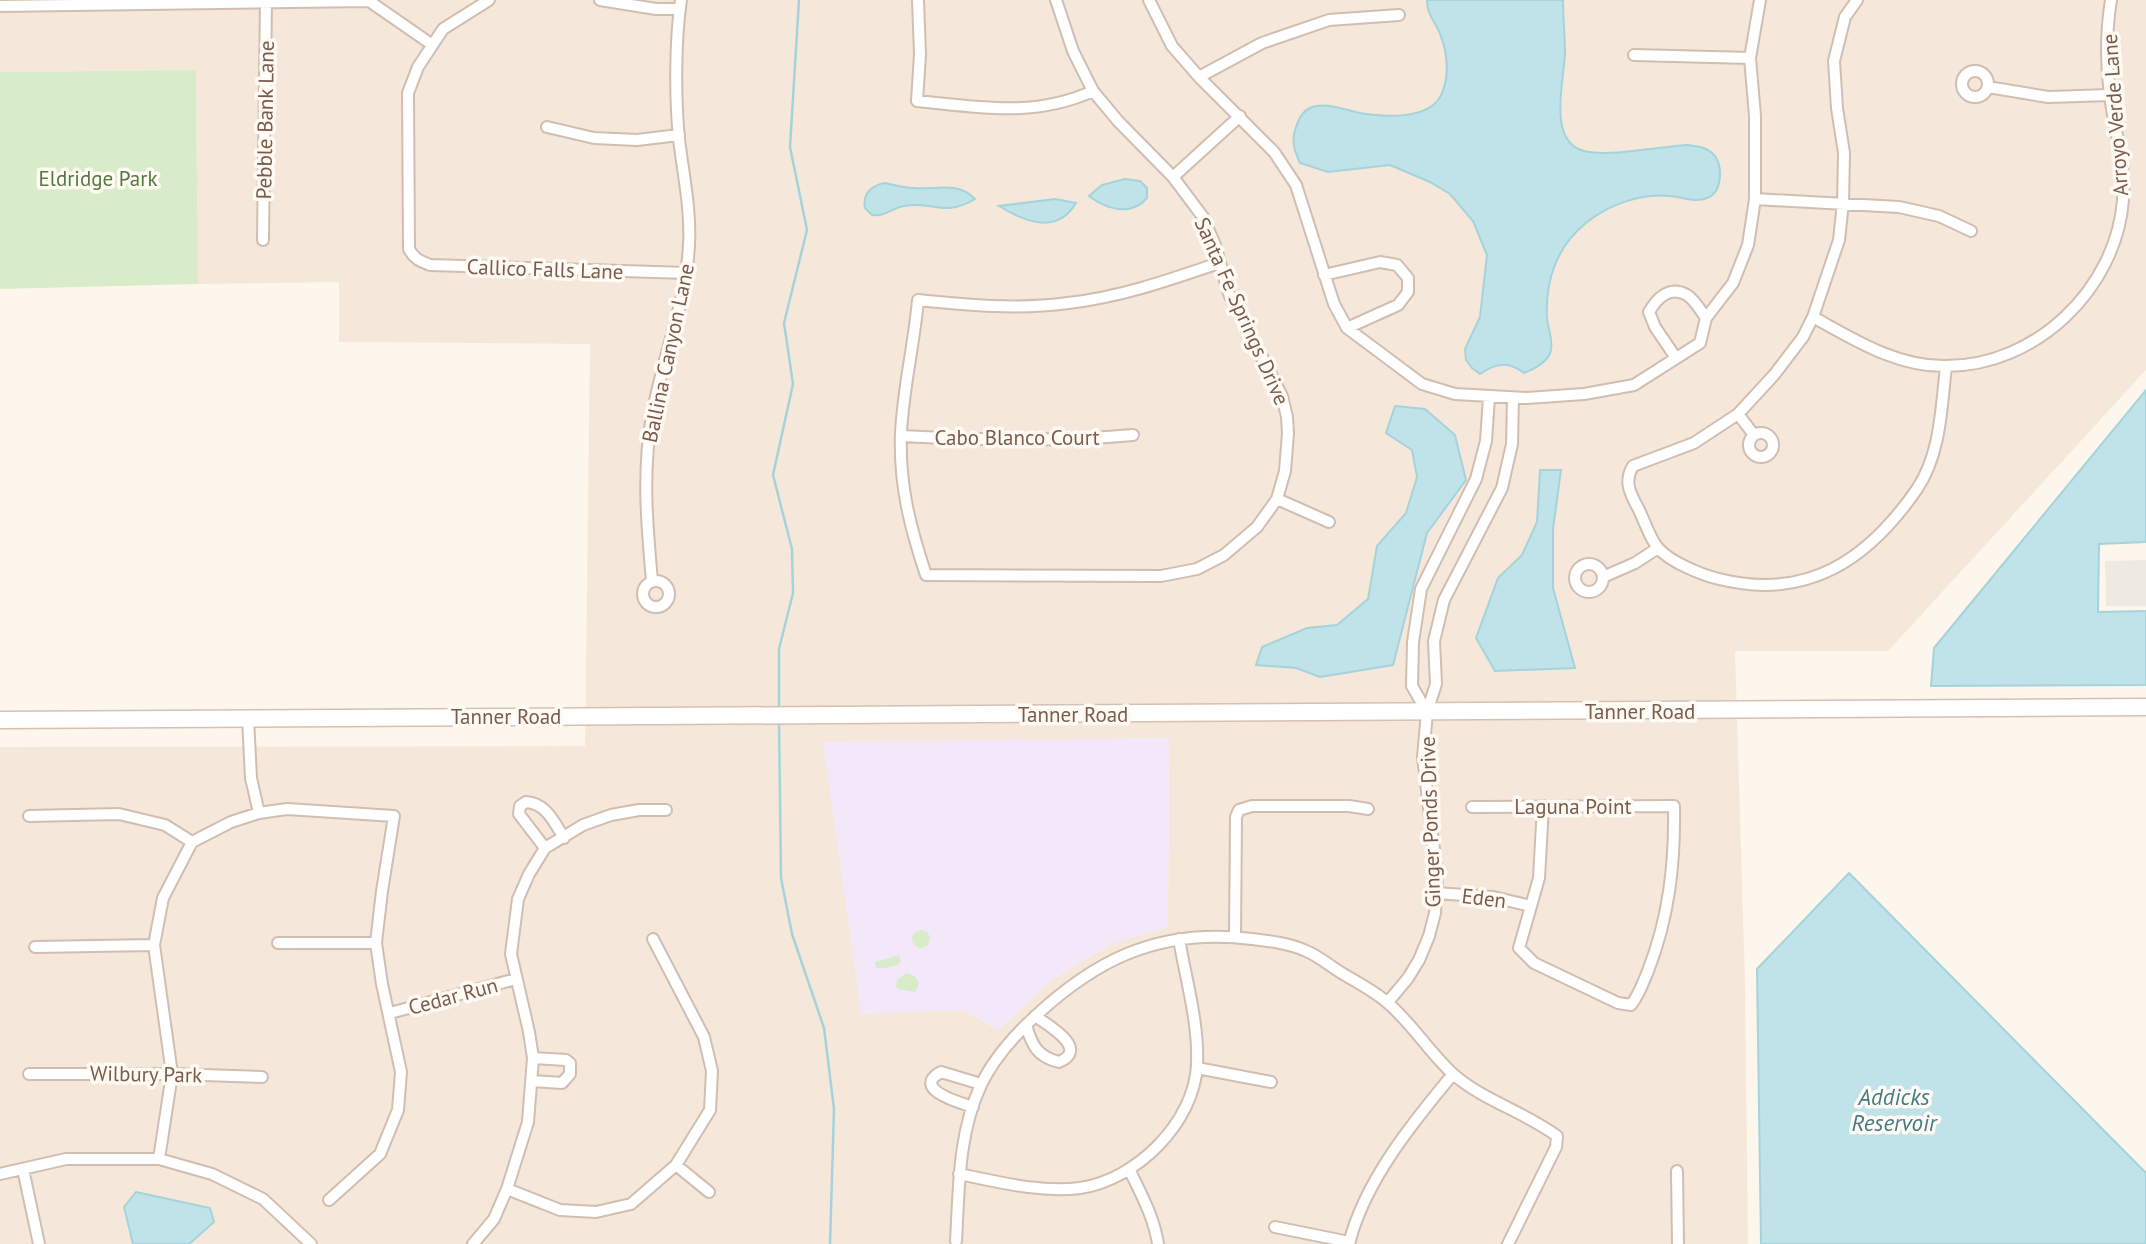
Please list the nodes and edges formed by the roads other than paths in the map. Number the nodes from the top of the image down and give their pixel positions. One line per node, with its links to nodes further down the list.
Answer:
1 (489, 0): 13 (street)
2 (600, 0): 10 (street)
3 (918, 0): 18 (street)
4 (1056, 0): 18 (street, Santa Fe Springs Drive)
5 (1149, 0): 16 (street)
6 (1760, 0): 15 (street)
7 (1857, 0): 25 (street)
8 (2111, 0): 19 (street, Arroyo Verde Lane)
9 (266, 1): 11 (street); 13 (street); 27 (street, Pebble Bank Lane)
10 (680, 4): 22 (street, Ballina Canyon Lane)
11 (0, 6)
12 (1399, 15): 16 (street)
13 (431, 44): 29 (street, Callico Falls Lane)
14 (1634, 55): 15 (street)
15 (1750, 58): 24 (street)
16 (1199, 77): 20 (street)
17 (1988, 87): 19 (street)
18 (1093, 91): 23 (street, Santa Fe Springs Drive)
19 (2110, 95): 35 (street, Arroyo Verde Lane)
20 (1240, 116): 23 (street); 30 (street)
21 (547, 127): 22 (street)
22 (679, 135): 29 (street, Ballina Canyon Lane)
23 (1173, 177): 28 (street, Santa Fe Springs Drive)
24 (1755, 199): 25 (street); 32 (street)
25 (1843, 203): 26 (street); 31 (street)
26 (1971, 231)
27 (263, 240)
28 (1219, 263): 41 (street); 42 (street, Santa Fe Springs Drive)
29 (687, 273): 46 (street, Ballina Canyon Lane)
30 (1324, 275): 33 (street); 33 (street)
31 (1813, 317): 35 (street, Arroyo Verde Lane); 38 (street)
32 (1706, 318): 34 (street); 34 (street)
33 (1348, 328): 36 (street)
34 (1676, 358): 37 (street)
35 (1946, 366): 44 (street)
36 (1489, 397): 37 (street); 48 (street, Ginger Ponds Drive)
37 (1513, 397): 48 (street, Ginger Ponds Drive)
38 (1738, 414): 40 (street); 44 (street)
39 (1133, 435): 41 (street, Cabo Blanco Court)
40 (1754, 435)
41 (901, 436): 42 (street, Santa Fe Springs Drive)
42 (1277, 499): 43 (street)
43 (1329, 522)
44 (1658, 548): 45 (street)
45 (1603, 576)
46 (652, 581)
47 (2146, 707): 48 (main road, Tanner Road)
48 (1427, 712): 49 (main road, Tanner Road); 60 (street, Ginger Ponds Drive)
49 (248, 718): 50 (main road, Tanner Road); 55 (street)
50 (0, 720)
51 (1543, 806): 52 (street, Laguna Point); 61 (street); 61 (street, Laguna Point)
52 (1472, 807)
53 (1368, 809): 62 (street)
54 (667, 810): 57 (street)
55 (259, 813): 58 (street); 66 (street)
56 (29, 816): 58 (street)
57 (564, 838): 59 (street); 59 (street)
58 (192, 842): 67 (street)
59 (545, 848): 69 (street)
60 (1436, 893): 61 (street, Eden); 70 (street, Ginger Ponds Drive)
61 (1531, 906)
62 (1234, 937): 64 (street); 70 (street)
63 (653, 939): 85 (street)
64 (1179, 939): 72 (street); 75 (street)
65 (278, 943): 66 (street)
66 (376, 943): 71 (street)
67 (154, 945): 68 (street); 77 (street)
68 (34, 947)
69 (516, 979): 71 (street, Cedar Run); 74 (street)
70 (1388, 1002): 78 (street)
71 (390, 1013): 93 (street)
72 (1035, 1016): 73 (street); 73 (street)
73 (1026, 1026): 82 (street)
74 (533, 1058): 80 (street); 80 (street)
75 (1197, 1068): 81 (street); 87 (street)
76 (29, 1074): 77 (street, Wilbury Park)
77 (172, 1074): 79 (street, Wilbury Park); 84 (street)
78 (1453, 1074): 96 (street); 101 (street)
79 (262, 1077)
80 (532, 1081): 91 (street)
81 (1271, 1082)
82 (981, 1084): 83 (street); 83 (street)
83 (973, 1107): 90 (street)
84 (159, 1159): 86 (street); 98 (street)
85 (676, 1165): 91 (street); 92 (street)
86 (23, 1169): 89 (street); 97 (street)
87 (1129, 1169): 90 (street); 100 (street)
88 (1677, 1171): 102 (street)
89 (0, 1174)
90 (959, 1174): 95 (street)
91 (508, 1189): 99 (street)
92 (709, 1192)
93 (329, 1200)
94 (1275, 1227): 96 (street)
95 (956, 1241)
96 (1349, 1243)
97 (39, 1244)
98 (311, 1244)
99 (473, 1244)
100 (1158, 1244)
101 (1508, 1244)
102 (1678, 1244)

